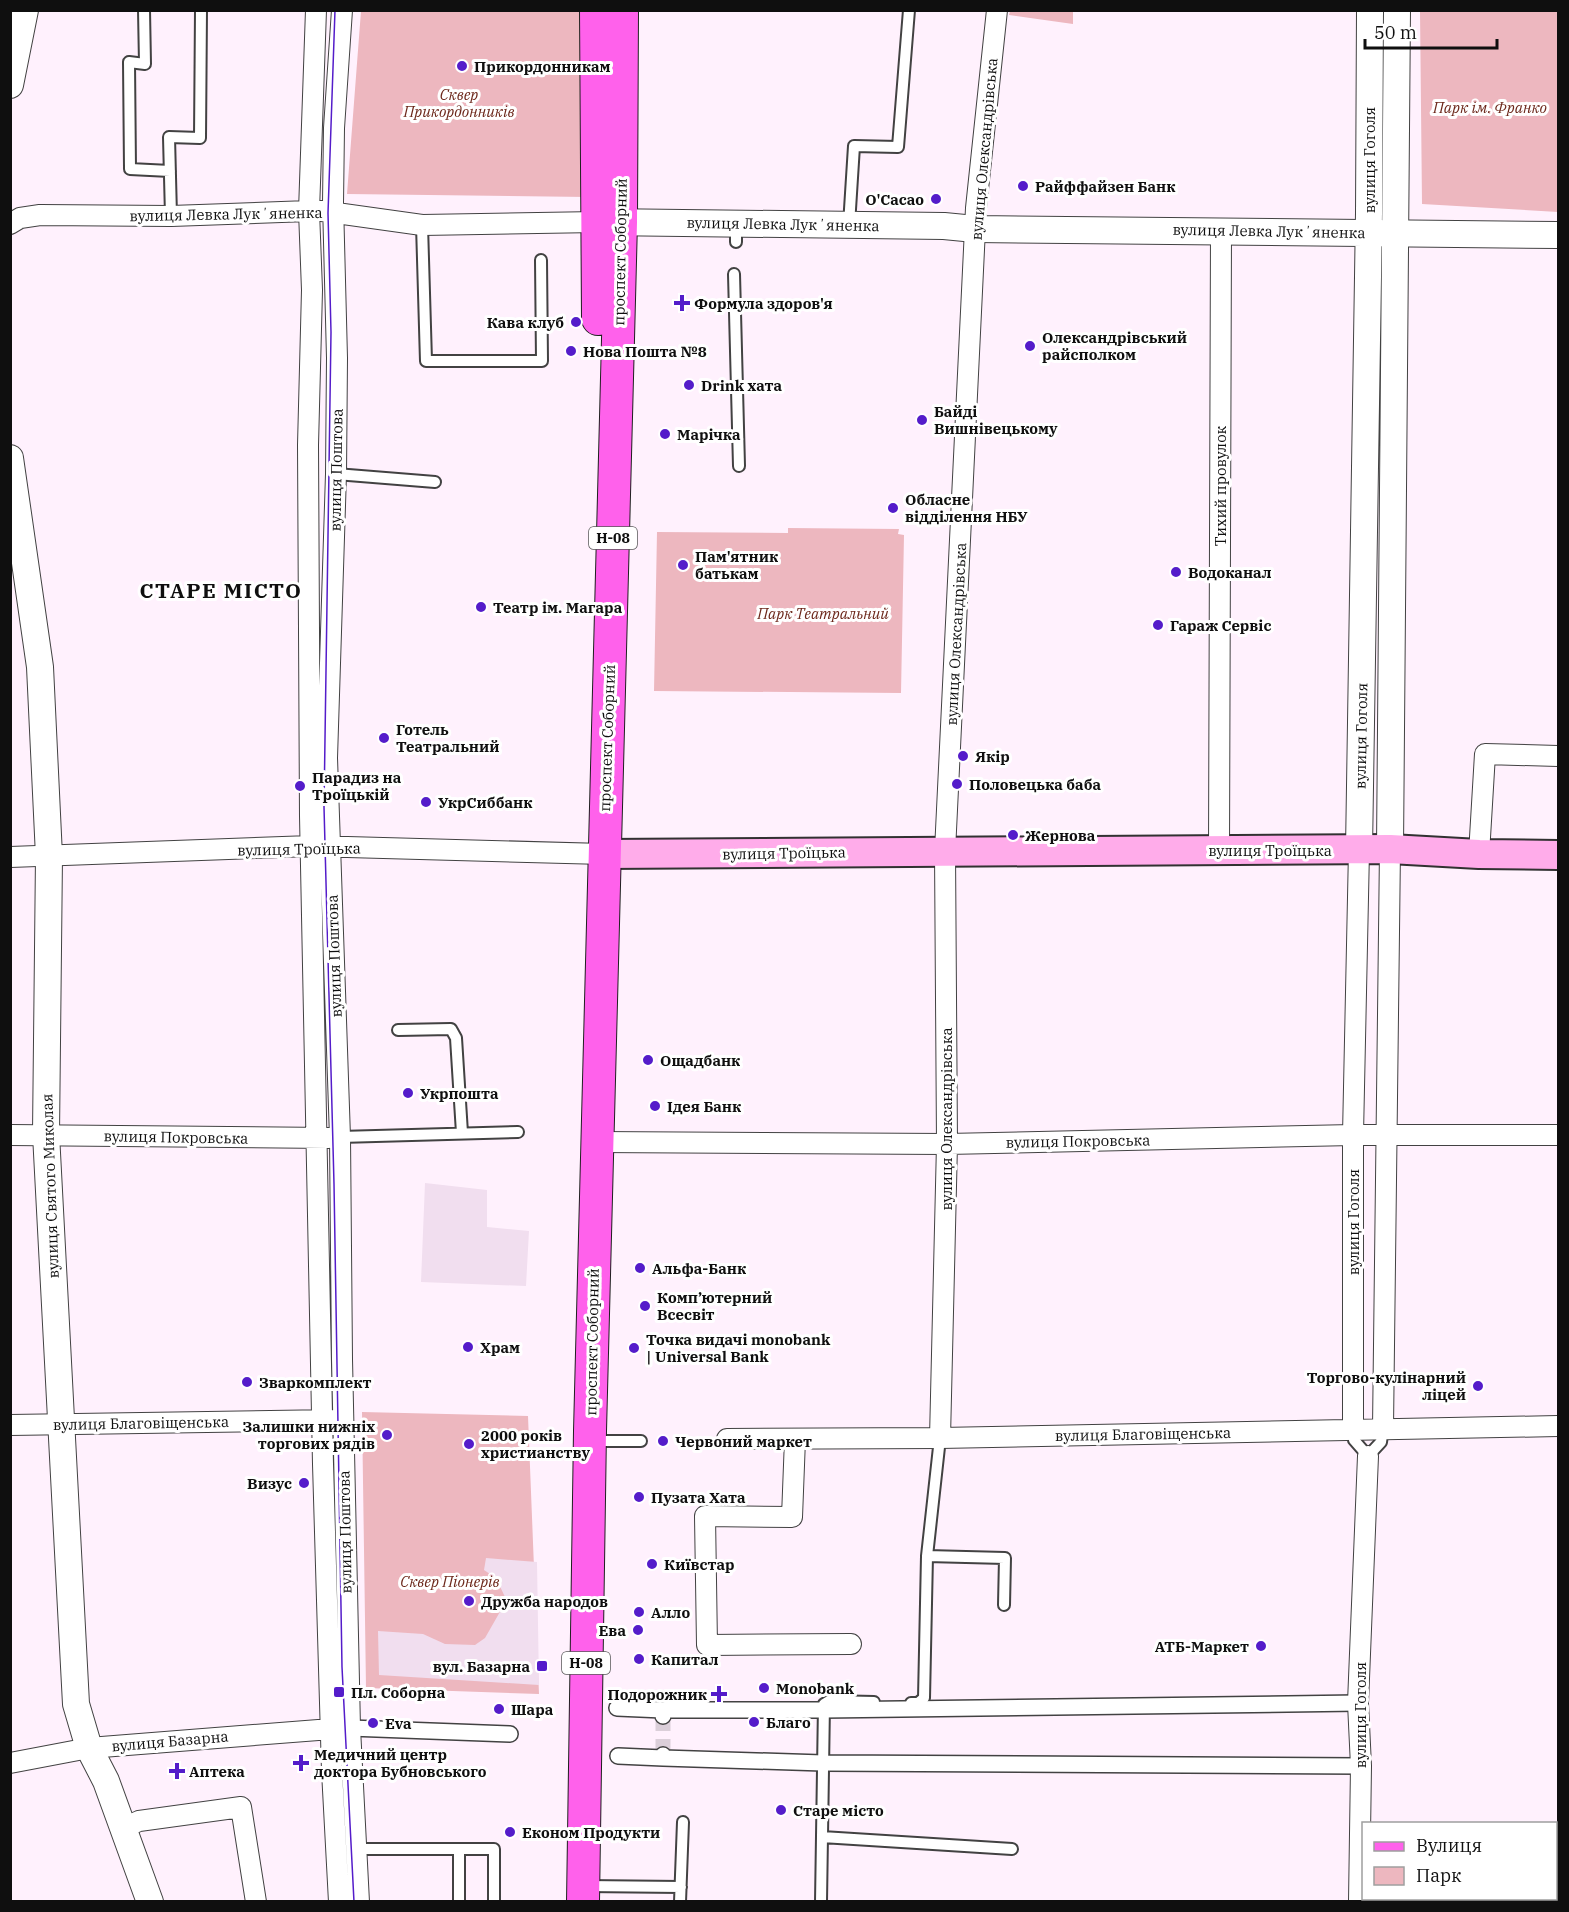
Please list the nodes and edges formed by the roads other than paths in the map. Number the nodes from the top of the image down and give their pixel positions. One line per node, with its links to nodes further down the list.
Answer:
1 (25, 10): 12 (street)
2 (144, 10): 13 (lane)
3 (201, 10): 13 (lane)
4 (316, 10): 14 (street, вулиця Поштова)
5 (342, 10): 15 (street, вулиця Поштова)
6 (596, 10): 17 (main road, проспект Соборний / Н-08)
7 (622, 10): 17 (main road, проспект Соборний / Н-08)
8 (909, 10): 20 (lane)
9 (997, 10): 21 (street, вулиця Олександрівська)
10 (1370, 10): 23 (street, вулиця Гоголя)
11 (1397, 10): 24 (street, вулиця Гоголя)
12 (10, 85)
13 (170, 171): 16 (lane)
14 (309, 211): 15 (street, вулиця Левка Лукʼяненка); 16 (street, вулиця Левка Лукʼяненка); 34 (street, вулиця Поштова)
15 (335, 214): 19 (street, вулиця Левка Лукʼяненка); 30 (street, вулиця Поштова)
16 (171, 216): 18 (street, вулиця Левка Лукʼяненка)
17 (609, 222): 19 (street, вулиця Левка Лукʼяненка); 20 (street, вулиця Левка Лукʼяненка); 39 (main road, проспект Соборний / Н-08)
18 (10, 224)
19 (422, 225): 26 (lane)
20 (849, 225): 21 (street, вулиця Левка Лукʼяненка)
21 (975, 229): 22 (street, вулиця Левка Лукʼяненка); 38 (street, вулиця Олександрівська)
22 (1221, 231): 23 (street, вулиця Левка Лукʼяненка); 36 (street, Тихий провулок)
23 (1369, 232): 24 (street, вулиця Левка Лукʼяненка); 37 (street, вулиця Гоголя)
24 (1395, 233): 25 (street, вулиця Левка Лукʼяненка); 35 (street, вулиця Гоголя)
25 (1558, 235)
26 (541, 260)
27 (734, 273): 29 (lane)
28 (10, 458): 32 (street, вулиця Святого Миколая)
29 (739, 466)
30 (336, 474): 31 (lane); 34 (street, вулиця Поштова)
31 (435, 482)
32 (15, 524): 42 (street, вулиця Святого Миколая)
33 (1558, 756): 40 (street)
34 (321, 847): 39 (street, вулиця Троїцька); 42 (street, вулиця Троїцька); 52 (street, вулиця Поштова); 53 (street, вулиця Поштова)
35 (1390, 849): 37 (main road, вулиця Троїцька); 40 (main road, вулиця Троїцька); 49 (street, вулиця Гоголя)
36 (1219, 850): 37 (main road, вулиця Троїцька); 38 (main road, вулиця Троїцька)
37 (1359, 850): 48 (street, вулиця Гоголя)
38 (945, 851): 39 (main road, вулиця Троїцька); 55 (street, вулиця Олександрівська)
39 (604, 854): 54 (main road, проспект Соборний / Н-08)
40 (1479, 854): 41 (main road, вулиця Троїцька)
41 (1558, 855)
42 (49, 856): 43 (street, вулиця Троїцька); 47 (street, вулиця Святого Миколая)
43 (10, 857)
44 (398, 1030): 45 (lane)
45 (462, 1132): 46 (lane); 52 (lane)
46 (518, 1132)
47 (46, 1134): 50 (street, вулиця Покровська); 53 (street, вулиця Покровська); 58 (street, вулиця Святого Миколая)
48 (1353, 1134): 49 (street, вулиця Покровська); 55 (street, вулиця Покровська); 62 (street, вулиця Гоголя)
49 (1388, 1134): 51 (street, вулиця Покровська); 61 (street, вулиця Гоголя)
50 (10, 1135)
51 (1558, 1135)
52 (340, 1137): 53 (street, вулиця Покровська); 56 (street, вулиця Поштова)
53 (317, 1139): 57 (street, вулиця Поштова)
54 (597, 1142): 55 (street, вулиця Покровська); 66 (main road, проспект Соборний / Н-08)
55 (947, 1144): 63 (street, вулиця Олександрівська)
56 (343, 1419): 57 (street, вулиця Благовіщенська); 75 (street, вулиця Поштова)
57 (322, 1420): 58 (street, вулиця Благовіщенська); 75 (street, вулиця Поштова)
58 (61, 1423): 59 (street, вулиця Благовіщенська); 77 (street, вулиця Святого Миколая)
59 (10, 1425)
60 (1558, 1426): 61 (street, вулиця Благовіщенська)
61 (1383, 1428): 62 (street, вулиця Благовіщенська); 68 (lane, вулиця Гоголя)
62 (1353, 1429): 63 (street, вулиця Благовіщенська); 68 (lane, вулиця Гоголя)
63 (940, 1438): 65 (street, вулиця Благовіщенська); 69 (lane)
64 (727, 1439): 65 (street, вулиця Благовіщенська)
65 (795, 1439): 71 (street)
66 (589, 1441): 67 (lane); 89 (main road, проспект Соборний / Н-08)
67 (641, 1441)
68 (1368, 1456): 72 (street, вулиця Гоголя)
69 (927, 1556): 70 (lane); 74 (lane)
70 (1004, 1605)
71 (851, 1644)
72 (1358, 1703): 74 (street); 81 (street, вулиця Гоголя)
73 (617, 1708): 74 (street)
74 (824, 1710): 80 (lane)
75 (340, 1728): 76 (street, вулиця Базарна); 77 (street, вулиця Базарна); 85 (street, вулиця Поштова); 92 (street, вулиця Поштова)
76 (510, 1734)
77 (89, 1748): 79 (street, вулиця Базарна); 83 (street, вулиця Святого Миколая)
78 (618, 1756): 80 (street)
79 (10, 1763)
80 (823, 1763): 81 (street); 84 (lane)
81 (1361, 1766): 98 (street, вулиця Гоголя)
82 (683, 1822): 88 (lane)
83 (123, 1827): 90 (street, вулиця Святого Миколая); 91 (street)
84 (822, 1838): 87 (lane); 97 (lane)
85 (356, 1849): 86 (lane); 93 (street, вулиця Поштова)
86 (459, 1849): 94 (lane); 95 (lane)
87 (1012, 1849)
88 (681, 1887): 89 (lane); 96 (lane)
89 (583, 1894)
90 (150, 1902)
91 (256, 1902)
92 (339, 1902)
93 (358, 1902)
94 (459, 1902)
95 (494, 1902)
96 (680, 1902)
97 (821, 1902)
98 (1359, 1902)

